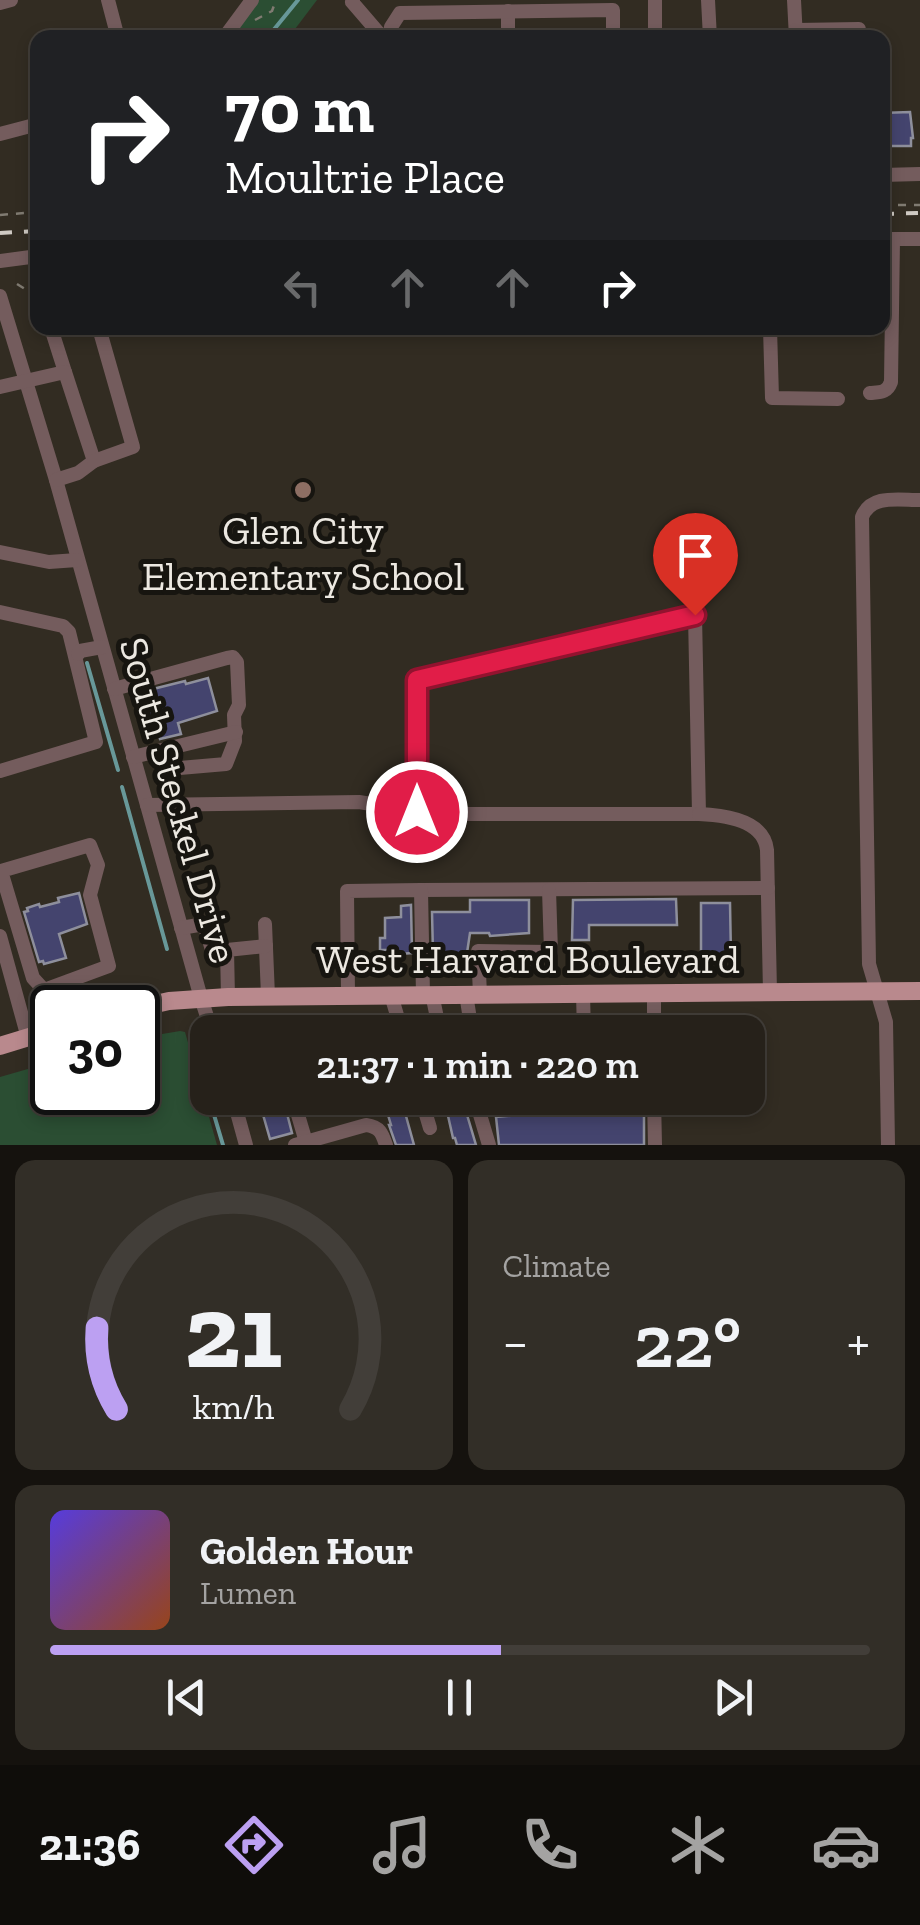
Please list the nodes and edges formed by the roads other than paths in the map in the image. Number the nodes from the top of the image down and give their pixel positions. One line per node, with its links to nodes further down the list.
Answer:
1 (11, 0): 8 (street)
2 (108, 0): 13 (street)
3 (252, 0): 14 (street)
4 (353, 0): 15 (street)
5 (655, 0): 19 (street)
6 (708, 0): 20 (street)
7 (794, 0): 21 (street)
8 (0, 3)
9 (484, 6): 11 (street); 16 (street)
10 (528, 6): 11 (street); 18 (street)
11 (508, 11): 17 (street)
12 (859, 29): 22 (street)
13 (116, 30)
14 (230, 30)
15 (378, 30)
16 (390, 30)
17 (508, 30)
18 (613, 30)
19 (655, 30)
20 (710, 30)
21 (796, 30)
22 (846, 30)
23 (30, 126): 24 (street)
24 (0, 134)
25 (920, 174): 26 (street)
26 (890, 175)
27 (890, 239): 28 (street)
28 (920, 239)
29 (30, 257): 30 (street)
30 (0, 260)
31 (0, 296): 37 (street, South Steckel Drive)
32 (890, 334): 39 (street)
33 (53, 335): 36 (street)
34 (100, 335): 41 (street)
35 (770, 335): 40 (street)
36 (65, 372): 37 (street); 41 (street)
37 (26, 380): 38 (street); 42 (street, South Steckel Drive)
38 (0, 387)
39 (870, 393)
40 (838, 399)
41 (94, 460): 42 (street)
42 (56, 480): 45 (street, South Steckel Drive)
43 (920, 500): 66 (street)
44 (0, 552): 45 (street)
45 (78, 560): 47 (street, South Steckel Drive)
46 (0, 612): 47 (street)
47 (86, 651): 48 (street, South Steckel Drive); 52 (street)
48 (114, 689): 49 (street); 51 (street, South Steckel Drive)
49 (236, 732): 50 (street); 50 (street)
50 (158, 752): 51 (street)
51 (134, 757): 53 (street, South Steckel Drive)
52 (0, 771)
53 (147, 805): 54 (street); 60 (street, South Steckel Drive)
54 (417, 812): 55 (street); 55 (street)
55 (699, 814): 56 (street)
56 (768, 888): 58 (street); 68 (street)
57 (420, 890): 58 (street); 70 (street); 73 (street)
58 (549, 890): 71 (street)
59 (265, 924): 62 (street)
60 (181, 928): 63 (street); 64 (street, South Steckel Drive)
61 (0, 936): 85 (street)
62 (266, 946): 63 (street); 76 (street)
63 (220, 952): 64 (street); 75 (street)
64 (191, 961): 77 (street, South Steckel Drive)
65 (44, 990): 65 (street)
66 (878, 991): 67 (main road, West Harvard Boulevard); 68 (main road, West Harvard Boulevard); 98 (street)
67 (920, 991)
68 (770, 992): 69 (main road, West Harvard Boulevard)
69 (654, 993): 72 (main road, West Harvard Boulevard); 84 (street)
70 (428, 994): 71 (main road, West Harvard Boulevard); 74 (main road, West Harvard Boulevard); 81 (street)
71 (473, 994): 72 (main road, West Harvard Boulevard); 82 (street)
72 (583, 994): 83 (street)
73 (348, 995): 74 (main road, West Harvard Boulevard); 76 (main road, West Harvard Boulevard)
74 (392, 995): 80 (street)
75 (228, 996): 76 (main road, West Harvard Boulevard); 77 (main road, West Harvard Boulevard)
76 (268, 996)
77 (201, 998): 78 (main road, West Harvard Boulevard); 79 (street, South Steckel Drive)
78 (160, 1002)
79 (206, 1015)
80 (397, 1015)
81 (435, 1015)
82 (472, 1015)
83 (584, 1015)
84 (654, 1015)
85 (28, 1038): 86 (main road)
86 (0, 1046)
87 (237, 1115): 94 (street)
88 (296, 1115): 93 (street)
89 (426, 1115): 92 (street)
90 (480, 1115): 96 (street)
91 (654, 1115): 97 (street)
92 (430, 1128)
93 (300, 1143): 95 (street)
94 (246, 1145)
95 (386, 1145)
96 (488, 1145)
97 (655, 1145)
98 (888, 1145)

